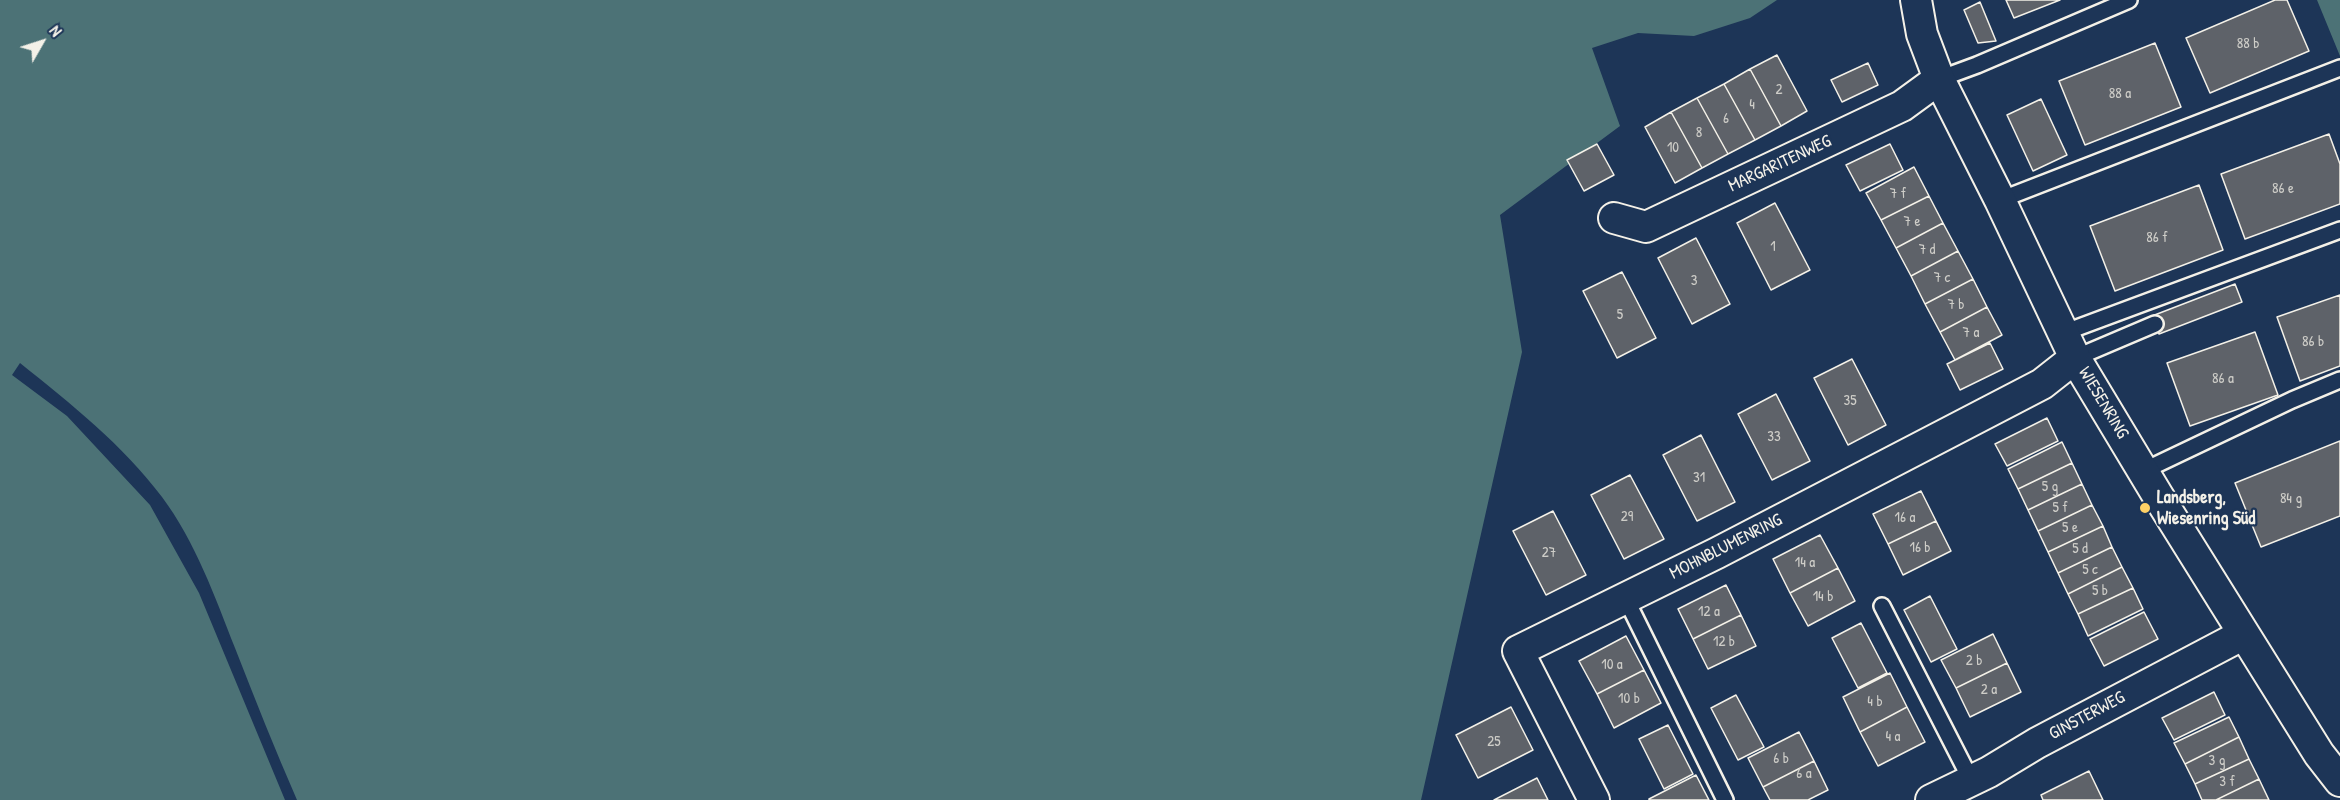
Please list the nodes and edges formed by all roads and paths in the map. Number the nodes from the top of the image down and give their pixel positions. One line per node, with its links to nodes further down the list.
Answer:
1 (1916, 0): 4 (street, WIESENRING)
2 (2128, 0): 4 (lane)
3 (2340, 68): 5 (lane)
4 (1939, 79): 5 (street, WIESENRING); 6 (street, MARGARITENWEG)
5 (2000, 200): 9 (street, WIESENRING)
6 (1614, 218)
7 (2340, 230): 9 (lane)
8 (2155, 324): 9 (lane)
9 (2069, 345): 11 (street, WIESENRING); 12 (street, MOHNBLUMENRING)
10 (2340, 380): 11 (lane)
11 (2143, 471): 14 (street, WIESENRING)
12 (1626, 599): 17 (street, MOHNBLUMENRING); 18 (lane)
13 (1882, 606): 15 (lane)
14 (2244, 634): 15 (street, GINSTERWEG); 16 (street, WIESENRING)
15 (1971, 780): 19 (street, GINSTERWEG)
16 (2340, 781)
17 (1594, 800)
18 (1725, 800)
19 (1931, 800)

